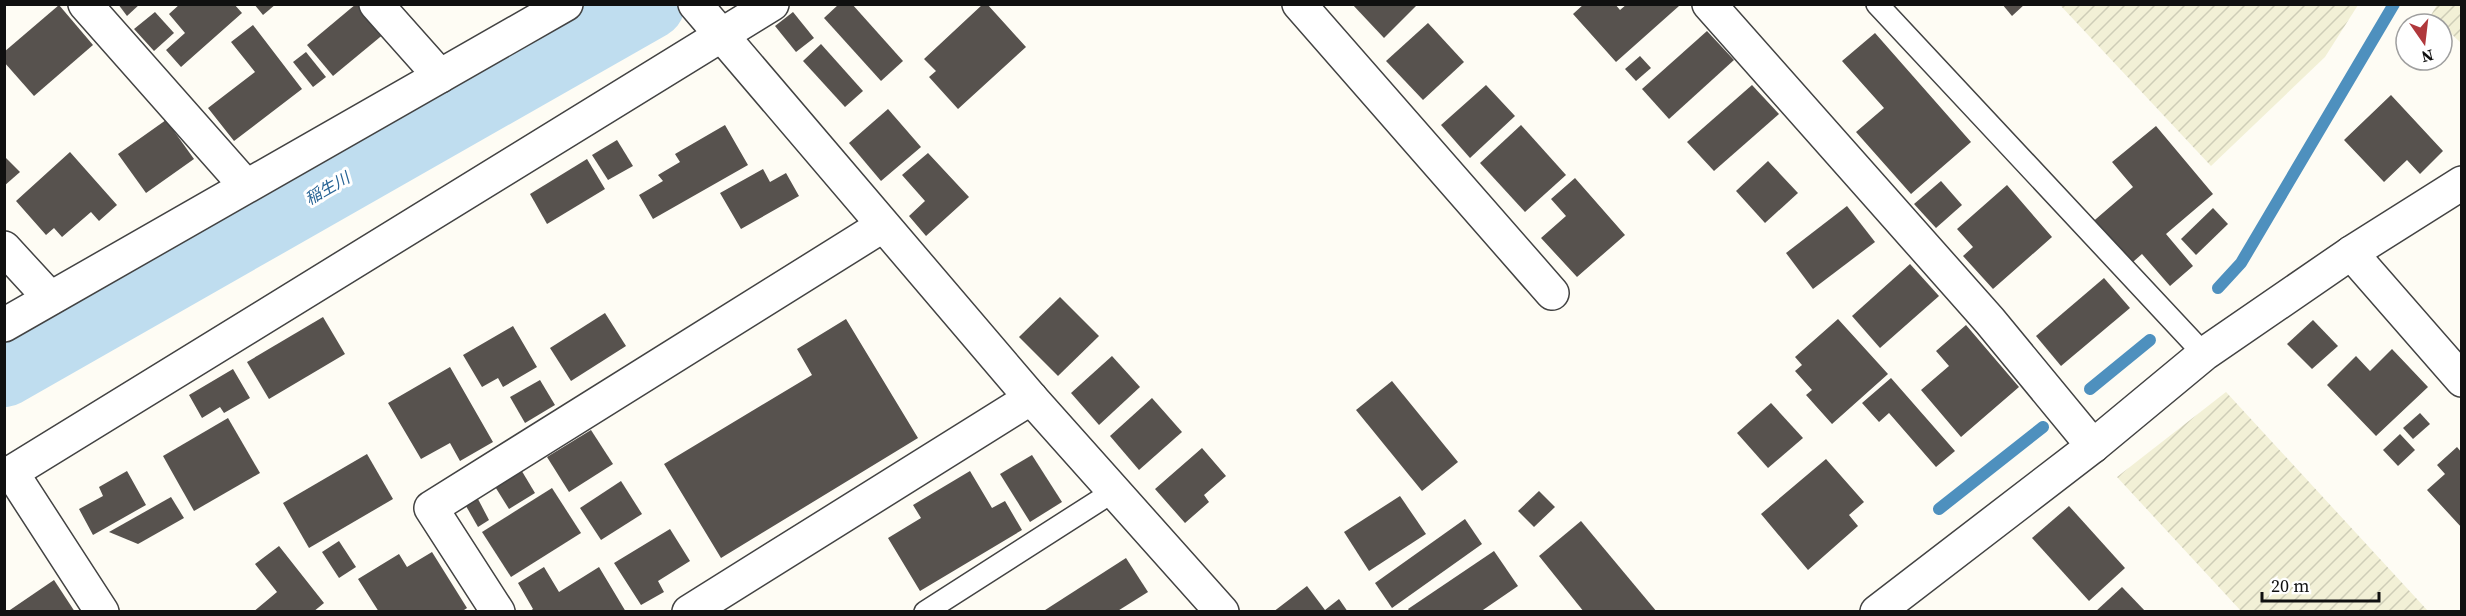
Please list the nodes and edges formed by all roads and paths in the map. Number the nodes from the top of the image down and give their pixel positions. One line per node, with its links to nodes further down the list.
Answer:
1 (84, 4): 11 (street)
2 (376, 4): 9 (street)
3 (566, 4): 9 (street)
4 (772, 4): 8 (street)
5 (1299, 4): 15 (street)
6 (1709, 4): 21 (street)
7 (1877, 4): 18 (lane)
8 (707, 18): 12 (street); 22 (street)
9 (440, 76): 11 (street)
10 (2462, 183): 14 (street)
11 (246, 186): 16 (street)
12 (882, 226): 20 (street); 25 (street)
13 (4, 248): 16 (street)
14 (2350, 254): 18 (street); 19 (street)
15 (1552, 293)
16 (50, 298): 17 (street)
17 (4, 325)
18 (2204, 354): 21 (street)
19 (2462, 380)
20 (1031, 398): 23 (street); 26 (street)
21 (2093, 446): 29 (street)
22 (8, 475): 24 (street)
23 (1114, 491): 27 (lane); 28 (street)
24 (102, 612)
25 (498, 612)
26 (689, 612)
27 (925, 612)
28 (1222, 612)
29 (1877, 612)

